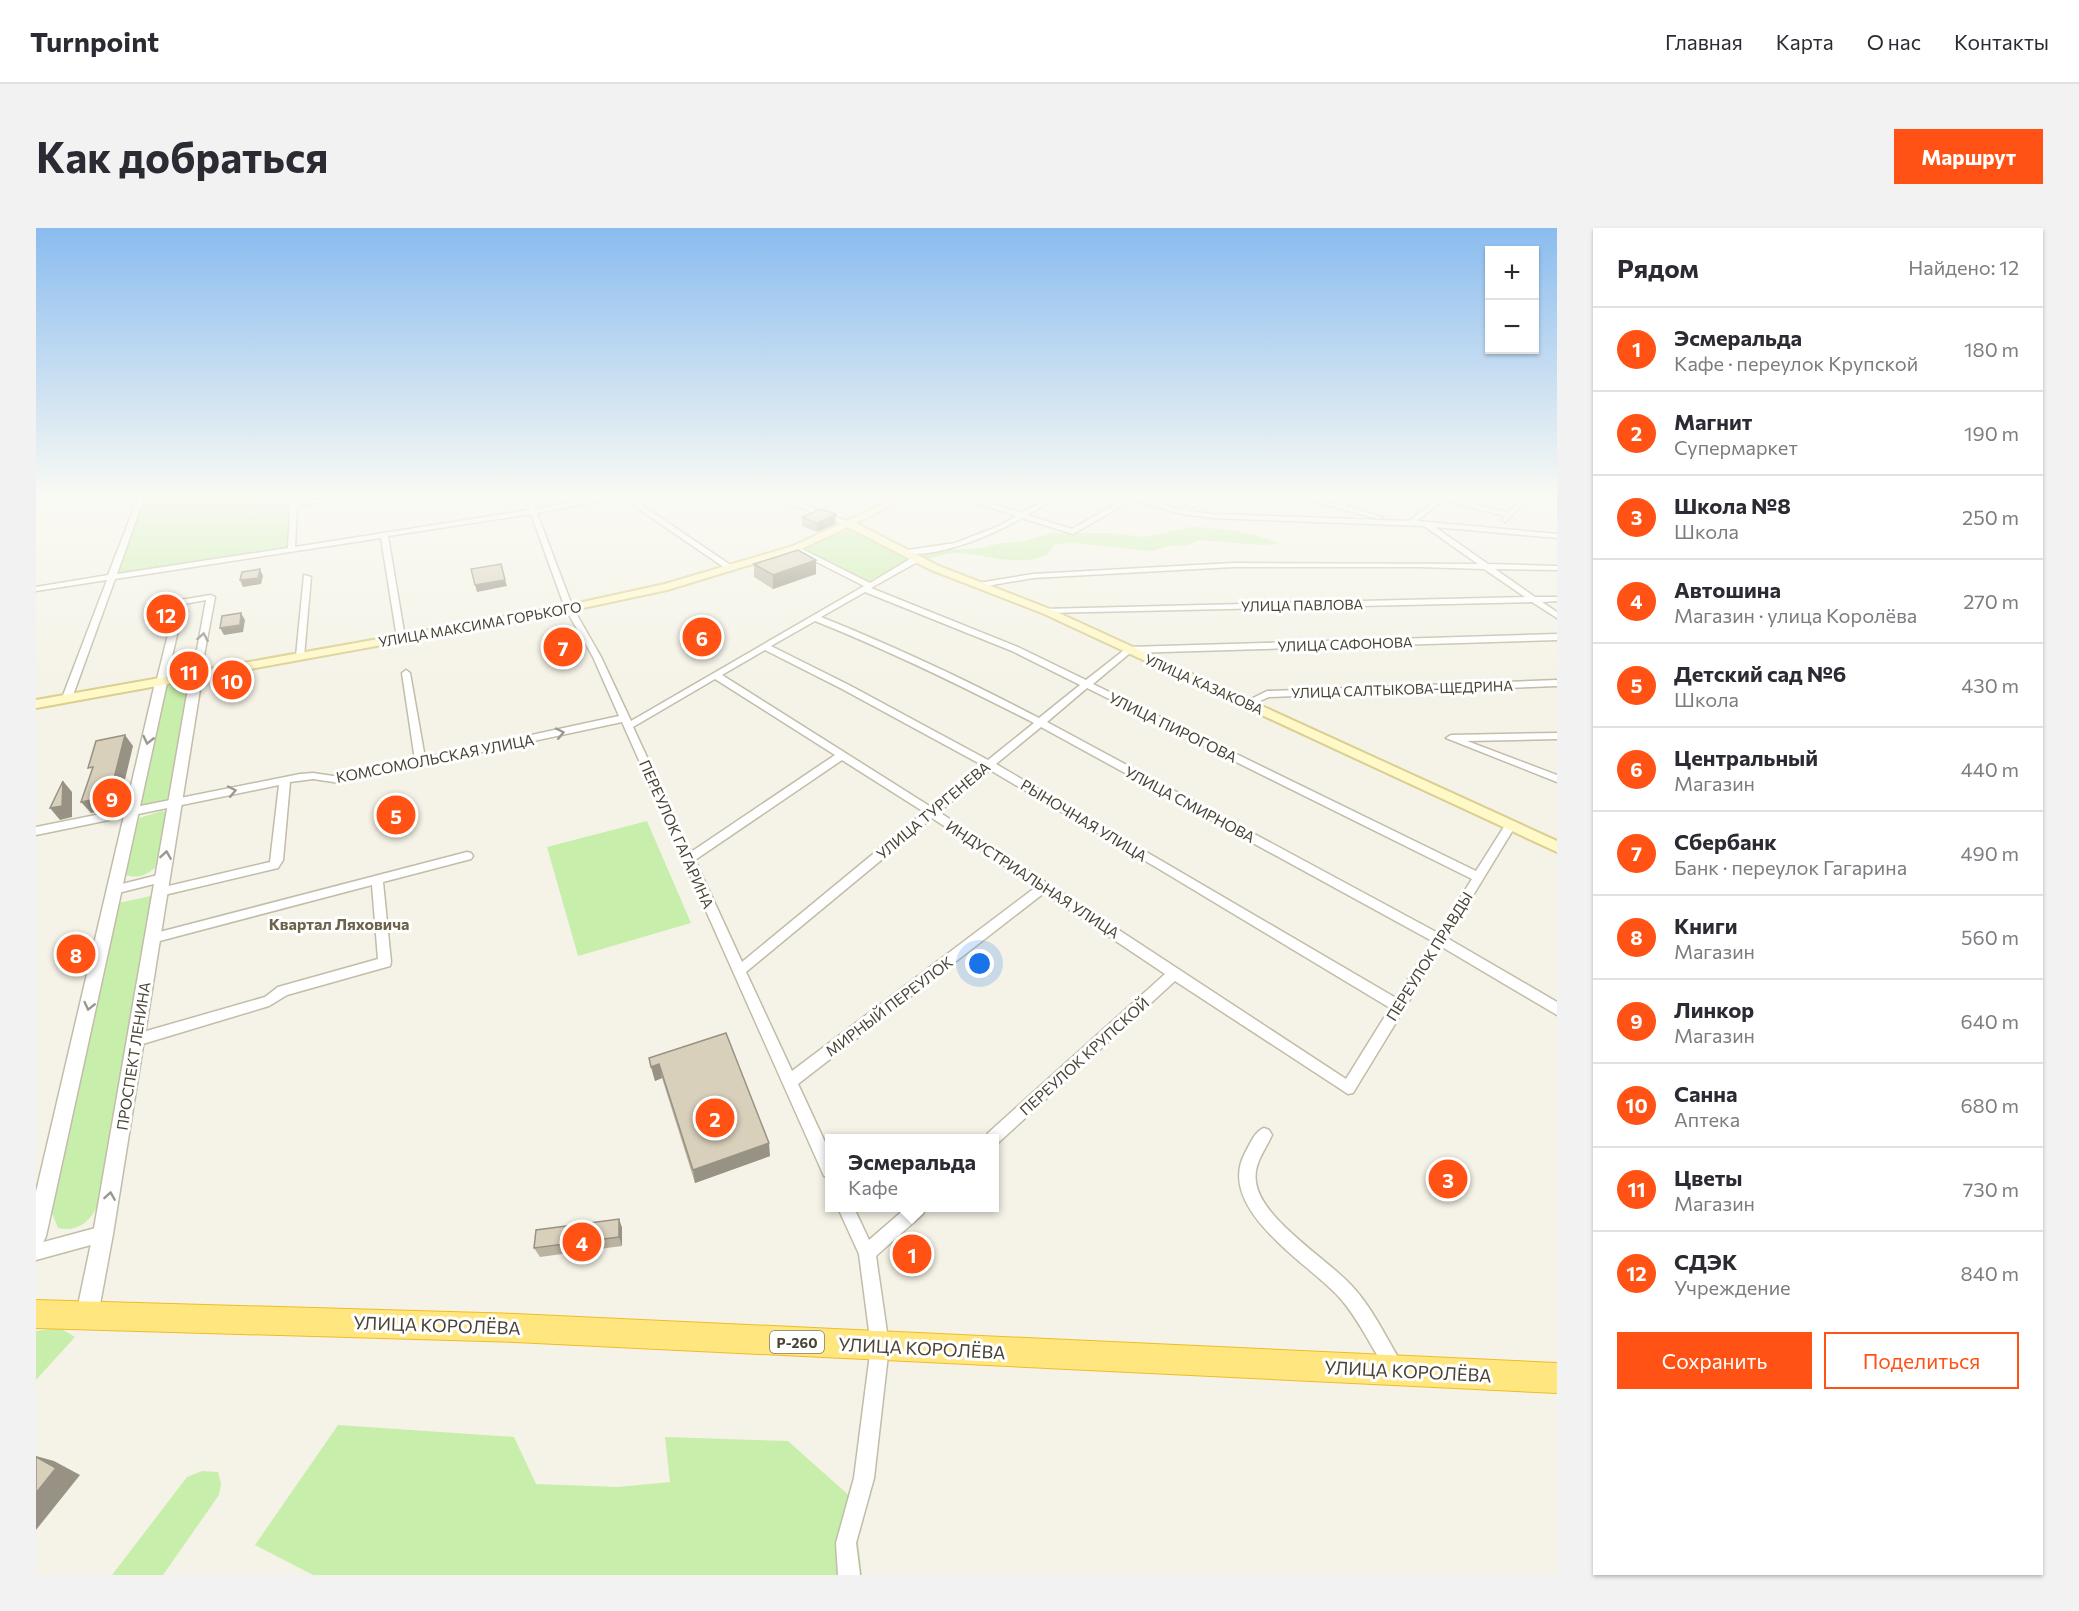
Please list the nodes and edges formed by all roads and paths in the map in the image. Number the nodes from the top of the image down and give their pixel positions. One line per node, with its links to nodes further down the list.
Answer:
1 (119, 558): 14 (street)
2 (240, 558): 14 (street)
3 (388, 558): 26 (street)
4 (551, 558): 21 (street, ПЕРЕУЛОК ГАГАРИНА)
5 (716, 558): 12 (street)
6 (764, 558): 12 (main road, УЛИЦА МАКСИМА ГОРЬКОГО)
7 (814, 558): 17 (street, УЛИЦА ПИРОГОВА)
8 (909, 558): 17 (street, КОМСОМОЛЬСКАЯ УЛИЦА)
9 (916, 558): 16 (main road, УЛИЦА КАЗАКОВА)
10 (1475, 558): 11 (street)
11 (1485, 565): 13 (street); 16 (street); 20 (street)
12 (731, 568): 21 (main road, УЛИЦА МАКСИМА ГОРЬКОГО)
13 (1557, 568)
14 (111, 578): 18 (street); 36 (street)
15 (307, 578): 29 (street)
16 (981, 585): 22 (main road, УЛИЦА КАЗАКОВА)
17 (866, 586): 24 (street, КОМСОМОЛЬСКАЯ УЛИЦА); 35 (street, УЛИЦА ПИРОГОВА)
18 (36, 589)
19 (1557, 599): 20 (street, УЛИЦА ПАВЛОВА)
20 (1533, 600): 22 (street, УЛИЦА ПАВЛОВА); 23 (street)
21 (569, 608): 26 (main road, УЛИЦА МАКСИМА ГОРЬКОГО); 39 (street, ПЕРЕУЛОК ГАГАРИНА)
22 (1046, 611): 28 (main road, УЛИЦА КАЗАКОВА)
23 (1557, 616)
24 (813, 617): 27 (street, КОМСОМОЛЬСКАЯ УЛИЦА); 40 (street, УЛИЦА СМИРНОВА)
25 (1557, 637): 28 (street, УЛИЦА САФОНОВА)
26 (401, 638): 29 (main road, УЛИЦА МАКСИМА ГОРЬКОГО)
27 (764, 646): 31 (street, КОМСОМОЛЬСКАЯ УЛИЦА); 44 (street, РЫНОЧНАЯ УЛИЦА)
28 (1130, 651): 35 (street, УЛИЦА ТУРГЕНЕВА); 38 (main road, УЛИЦА КАЗАКОВА)
29 (300, 656): 32 (main road, УЛИЦА МАКСИМА ГОРЬКОГО)
30 (406, 673): 43 (street)
31 (715, 675): 39 (street, КОМСОМОЛЬСКАЯ УЛИЦА); 42 (street, ИНДУСТРИАЛЬНАЯ УЛИЦА)
32 (196, 676): 33 (main road, УЛИЦА МАКСИМА ГОРЬКОГО); 33 (street, ПРОСПЕКТ ЛЕНИНА, one-way to 33); 47 (street, ПРОСПЕКТ ЛЕНИНА)
33 (161, 683): 36 (main road, УЛИЦА МАКСИМА ГОРЬКОГО); 48 (street, ПРОСПЕКТ ЛЕНИНА, one-way to 48)
34 (1557, 683): 38 (street, УЛИЦА САЛТЫКОВА-ЩЕДРИНА)
35 (1086, 684): 40 (street, УЛИЦА ТУРГЕНЕВА); 55 (street, УЛИЦА ПИРОГОВА)
36 (67, 698): 37 (main road, УЛИЦА МАКСИМА ГОРЬКОГО)
37 (36, 704)
38 (1248, 704): 50 (main road, УЛИЦА КАЗАКОВА)
39 (626, 722): 43 (street, КОМСОМОЛЬСКАЯ УЛИЦА, one-way to 39); 54 (street, ПЕРЕУЛОК ГАГАРИНА)
40 (1039, 722): 44 (street, УЛИЦА ТУРГЕНЕВА); 61 (street, УЛИЦА СМИРНОВА)
41 (1557, 736): 45 (street)
42 (842, 755): 49 (street, ИНДУСТРИАЛЬНАЯ УЛИЦА); 54 (street)
43 (421, 764): 46 (street, КОМСОМОЛЬСКАЯ УЛИЦА)
44 (990, 764): 49 (street, УЛИЦА ТУРГЕНЕВА); 64 (street, РЫНОЧНАЯ УЛИЦА)
45 (1557, 779)
46 (285, 780): 47 (street, КОМСОМОЛЬСКАЯ УЛИЦА, one-way to 46); 57 (street)
47 (175, 802): 48 (street); 57 (street, ПРОСПЕКТ ЛЕНИНА, one-way to 47)
48 (131, 812): 51 (street); 59 (street, ПРОСПЕКТ ЛЕНИНА)
49 (931, 812): 58 (street, ИНДУСТРИАЛЬНАЯ УЛИЦА); 62 (street, УЛИЦА ТУРГЕНЕВА)
50 (1511, 825): 52 (main road, УЛИЦА КАЗАКОВА); 55 (street, ПЕРЕУЛОК ПРАВДЫ)
51 (36, 831)
52 (1557, 847)
53 (467, 856): 56 (street)
54 (688, 859): 62 (street, ПЕРЕУЛОК ГАГАРИНА)
55 (1478, 877): 61 (street, ПЕРЕУЛОК ПРАВДЫ)
56 (377, 880): 60 (street); 66 (street)
57 (161, 885): 59 (street); 60 (street, ПРОСПЕКТ ЛЕНИНА)
58 (1045, 886): 63 (street, ИНДУСТРИАЛЬНАЯ УЛИЦА); 67 (street, МИРНЫЙ ПЕРЕУЛОК)
59 (114, 890): 75 (street, ПРОСПЕКТ ЛЕНИНА, one-way to 75)
60 (153, 938): 66 (street, ПРОСПЕКТ ЛЕНИНА)
61 (1439, 939): 64 (street, ПЕРЕУЛОК ПРАВДЫ); 65 (street, УЛИЦА СМИРНОВА)
62 (739, 971): 67 (street, ПЕРЕУЛОК ГАГАРИНА)
63 (1175, 973): 68 (street, ИНДУСТРИАЛЬНАЯ УЛИЦА); 69 (street, ПЕРЕУЛОК КРУПСКОЙ)
64 (1398, 1006): 68 (street, ПЕРЕУЛОК ПРАВДЫ)
65 (1557, 1009)
66 (136, 1040): 74 (street, ПРОСПЕКТ ЛЕНИНА, one-way to 66)
67 (789, 1082): 71 (street, ПЕРЕУЛОК ГАГАРИНА)
68 (1348, 1088)
69 (997, 1134)
70 (1264, 1135): 81 (street)
71 (825, 1161)
72 (848, 1212): 77 (street)
73 (913, 1212): 77 (street)
74 (103, 1234): 76 (street); 79 (street, ПРОСПЕКТ ЛЕНИНА)
75 (36, 1236)
76 (36, 1252)
77 (867, 1253): 80 (street)
78 (36, 1314): 79 (highway, УЛИЦА КОРОЛЁВА / Р-260)
79 (87, 1315): 80 (highway, УЛИЦА КОРОЛЁВА / Р-260)
80 (880, 1346): 81 (highway, УЛИЦА КОРОЛЁВА / Р-260); 83 (street)
81 (1396, 1370): 82 (highway, УЛИЦА КОРОЛЁВА / Р-260)
82 (1557, 1378)
83 (849, 1575)

